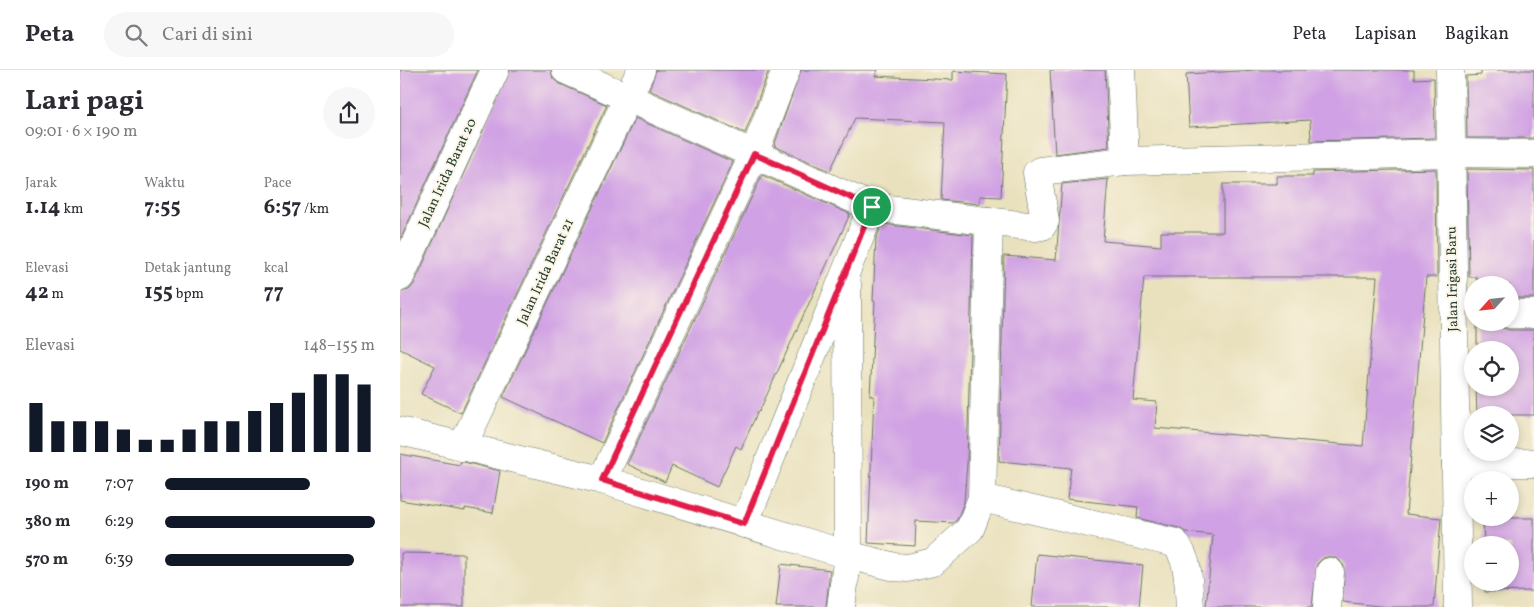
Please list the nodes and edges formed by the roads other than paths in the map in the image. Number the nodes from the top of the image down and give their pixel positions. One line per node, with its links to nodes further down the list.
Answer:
1 (495, 70): 15 (street, Jalan Irida Barat 20)
2 (566, 70): 7 (street)
3 (640, 70): 7 (street, Jalan Irida Barat 21)
4 (786, 70): 9 (street)
5 (1121, 70): 11 (street)
6 (1450, 70): 8 (street, Jalan Irigasi Baru)
7 (629, 97): 9 (street); 20 (street, Jalan Irida Barat 21)
8 (1451, 153): 10 (street); 11 (street); 16 (street, Jalan Irigasi Baru)
9 (754, 154): 12 (street); 23 (street)
10 (1534, 154)
11 (1126, 161): 13 (street)
12 (872, 207): 13 (street); 14 (street)
13 (989, 222): 24 (street)
14 (846, 271): 25 (street); 26 (street)
15 (400, 277)
16 (1463, 314): 22 (street, Jalan Irigasi Baru)
17 (1519, 314): 18 (street)
18 (1534, 314)
19 (400, 431): 20 (street)
20 (462, 447): 23 (street)
21 (1534, 463): 22 (street)
22 (1456, 464): 31 (street, Jalan Irigasi Baru)
23 (602, 480): 25 (street)
24 (982, 498): 26 (street); 29 (street)
25 (744, 524): 26 (street)
26 (848, 555): 28 (street)
27 (1330, 572): 30 (street)
28 (841, 607)
29 (1190, 607)
30 (1327, 607)
31 (1458, 607)

